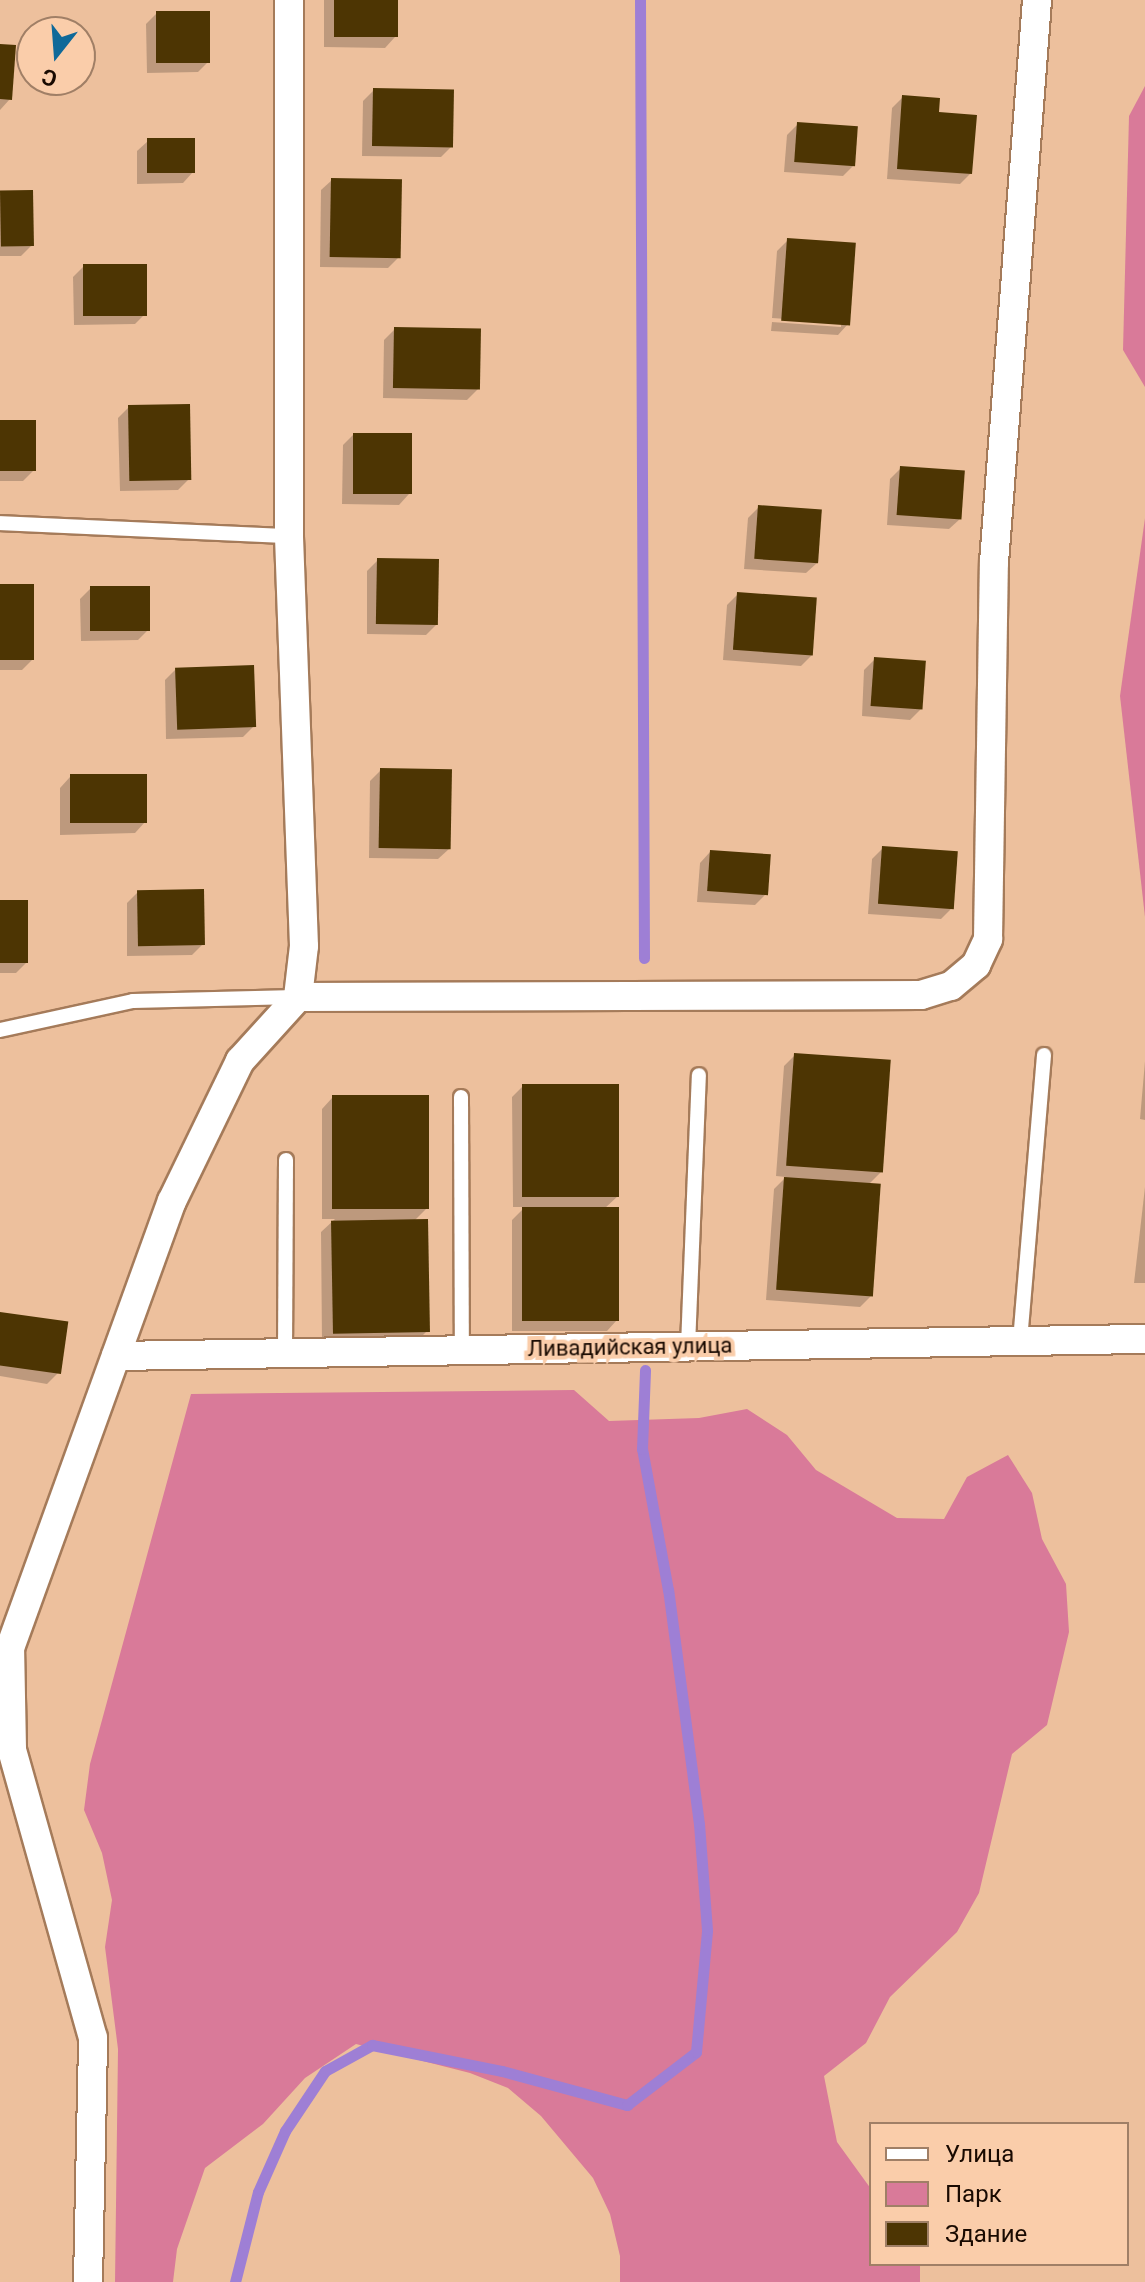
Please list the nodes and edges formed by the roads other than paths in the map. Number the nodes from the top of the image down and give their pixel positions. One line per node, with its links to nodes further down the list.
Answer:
1 (289, 0): 4 (street)
2 (1037, 0): 5 (street)
3 (0, 523): 4 (lane)
4 (289, 536): 5 (street)
5 (298, 997): 6 (lane); 16 (street)
6 (0, 1030)
7 (1044, 1055): 12 (lane)
8 (699, 1075): 13 (lane)
9 (461, 1097): 14 (lane)
10 (286, 1160): 15 (lane)
11 (1145, 1339): 12 (street, Ливадийская улица)
12 (1020, 1341): 13 (street, Ливадийская улица)
13 (688, 1346): 14 (street, Ливадийская улица)
14 (462, 1349): 15 (street, Ливадийская улица)
15 (285, 1352): 16 (street, Ливадийская улица)
16 (116, 1356): 17 (street)
17 (88, 2282)

